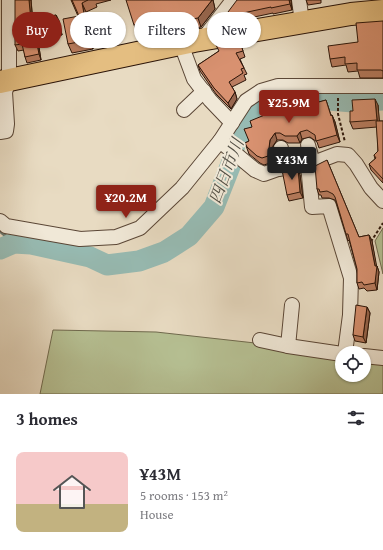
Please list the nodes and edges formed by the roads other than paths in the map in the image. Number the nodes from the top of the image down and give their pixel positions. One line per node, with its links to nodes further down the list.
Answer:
1 (9, 0): 10 (street)
2 (233, 0): 6 (street)
3 (299, 0): 5 (street)
4 (383, 11): 5 (main road)
5 (302, 22): 6 (main road)
6 (203, 39): 7 (main road)
7 (199, 40)
8 (162, 48): 10 (main road)
9 (182, 48): 12 (street)
10 (5, 81): 15 (street)
11 (383, 86): 14 (street)
12 (204, 91): 13 (street); 14 (street)
13 (184, 110)
14 (232, 123): 16 (street)
15 (0, 132)
16 (224, 144): 20 (street); 22 (street)
17 (308, 145): 19 (street)
18 (281, 148): 20 (street)
19 (311, 164): 20 (street); 21 (street); 26 (street)
20 (278, 169)
21 (383, 202)
22 (0, 221)
23 (292, 305): 25 (street)
24 (260, 340): 25 (street)
25 (288, 346): 27 (street)
26 (347, 346)
27 (335, 353)
28 (371, 357): 29 (street)
29 (383, 358)

